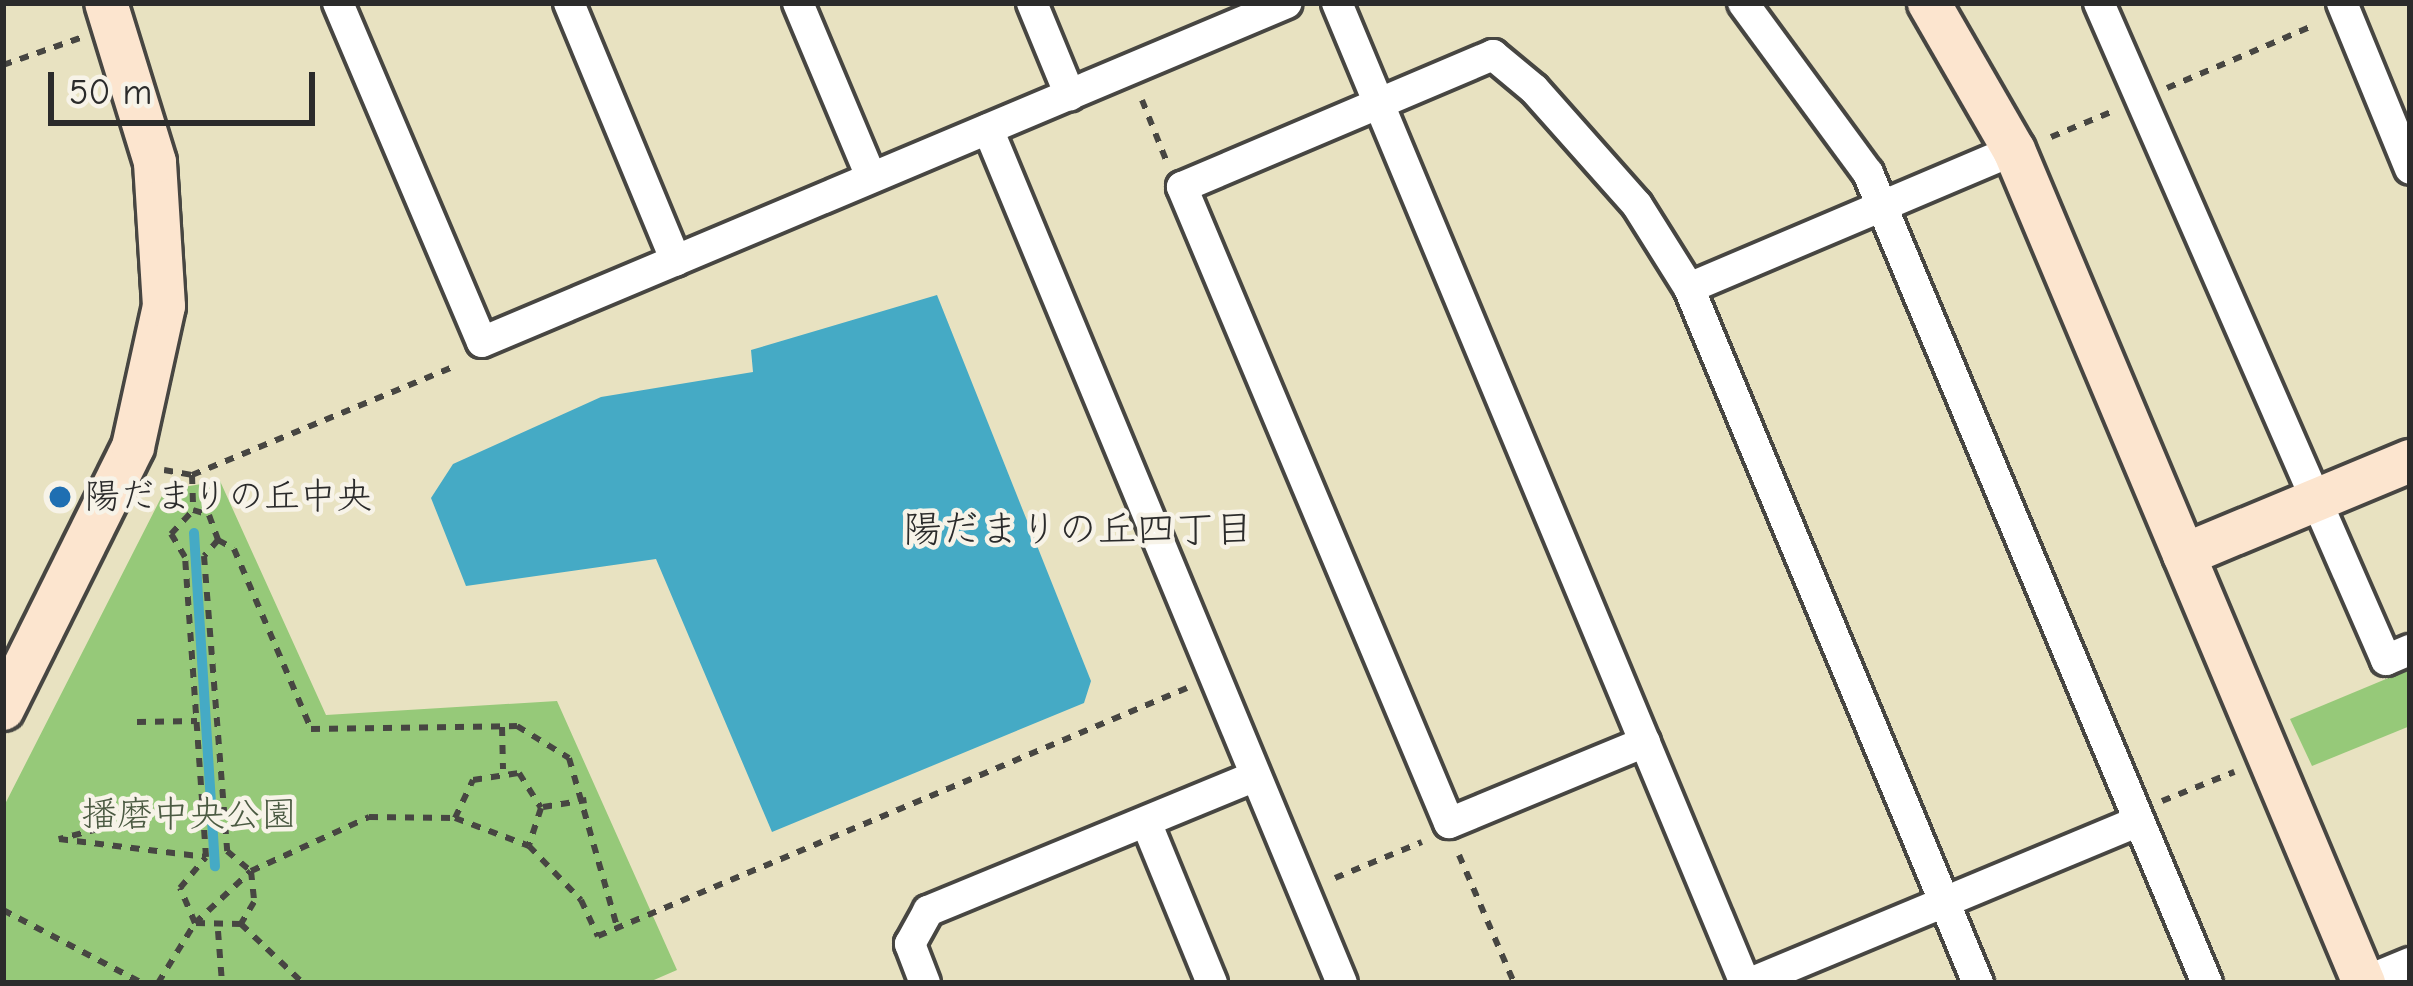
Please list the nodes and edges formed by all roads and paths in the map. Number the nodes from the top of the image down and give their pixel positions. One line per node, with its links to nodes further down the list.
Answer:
1 (338, 3): 25 (street)
2 (569, 3): 23 (street)
3 (798, 3): 20 (street)
4 (1032, 3): 14 (street)
5 (1286, 3): 14 (street)
6 (1336, 3): 16 (street)
7 (1742, 3): 22 (street)
8 (1929, 3): 18 (street)
9 (2099, 3): 15 (street)
10 (2344, 8): 15 (path); 19 (street)
11 (95, 20): 12 (path); 35 (street)
12 (3, 65)
13 (1138, 91): 21 (path)
14 (1070, 94): 17 (street)
15 (2147, 96): 18 (path); 29 (street)
16 (1378, 102): 21 (street); 24 (street); 39 (street)
17 (988, 129): 20 (street); 34 (street)
18 (2028, 146): 22 (street); 32 (street)
19 (2410, 169)
20 (871, 177): 23 (street)
21 (1182, 187): 49 (street)
22 (1883, 207): 24 (street); 46 (street)
23 (676, 261): 25 (street)
24 (1689, 288): 54 (street)
25 (482, 343): 28 (path)
26 (2410, 461): 29 (street)
27 (162, 469): 28 (path)
28 (192, 475): 30 (path)
29 (2318, 498): 32 (street); 33 (street)
30 (193, 510): 31 (path); 37 (path)
31 (218, 540): 38 (path); 52 (path)
32 (2184, 555): 72 (street)
33 (2410, 650)
34 (1214, 677): 42 (street); 58 (path)
35 (3, 709)
36 (136, 722): 37 (path)
37 (196, 722): 44 (path)
38 (502, 727): 41 (path); 43 (path)
39 (1646, 742): 49 (street); 69 (street)
40 (2248, 766): 46 (path)
41 (503, 770): 45 (path); 47 (path)
42 (1256, 776): 48 (street); 53 (street)
43 (586, 800): 45 (path); 58 (path)
44 (203, 802): 51 (path); 51 (path)
45 (541, 808): 50 (path)
46 (2137, 816): 54 (street); 71 (street)
47 (455, 818): 50 (path); 52 (path)
48 (1146, 822): 65 (street); 66 (street)
49 (1449, 823): 53 (path); 68 (path)
50 (529, 846): 58 (path)
51 (206, 856): 56 (path)
52 (251, 871): 56 (path); 57 (path)
53 (1304, 892): 67 (street)
54 (1944, 901): 69 (street); 70 (street)
55 (3, 910): 61 (path)
56 (195, 923): 59 (path); 62 (path)
57 (241, 924): 59 (path); 64 (path)
58 (617, 926)
59 (218, 931): 63 (path)
60 (2410, 963): 72 (street)
61 (142, 983)
62 (158, 983)
63 (222, 983)
64 (302, 983)
65 (926, 983)
66 (1212, 983)
67 (1342, 983)
68 (1514, 983)
69 (1748, 983)
70 (1978, 983)
71 (2207, 983)
72 (2364, 983)

